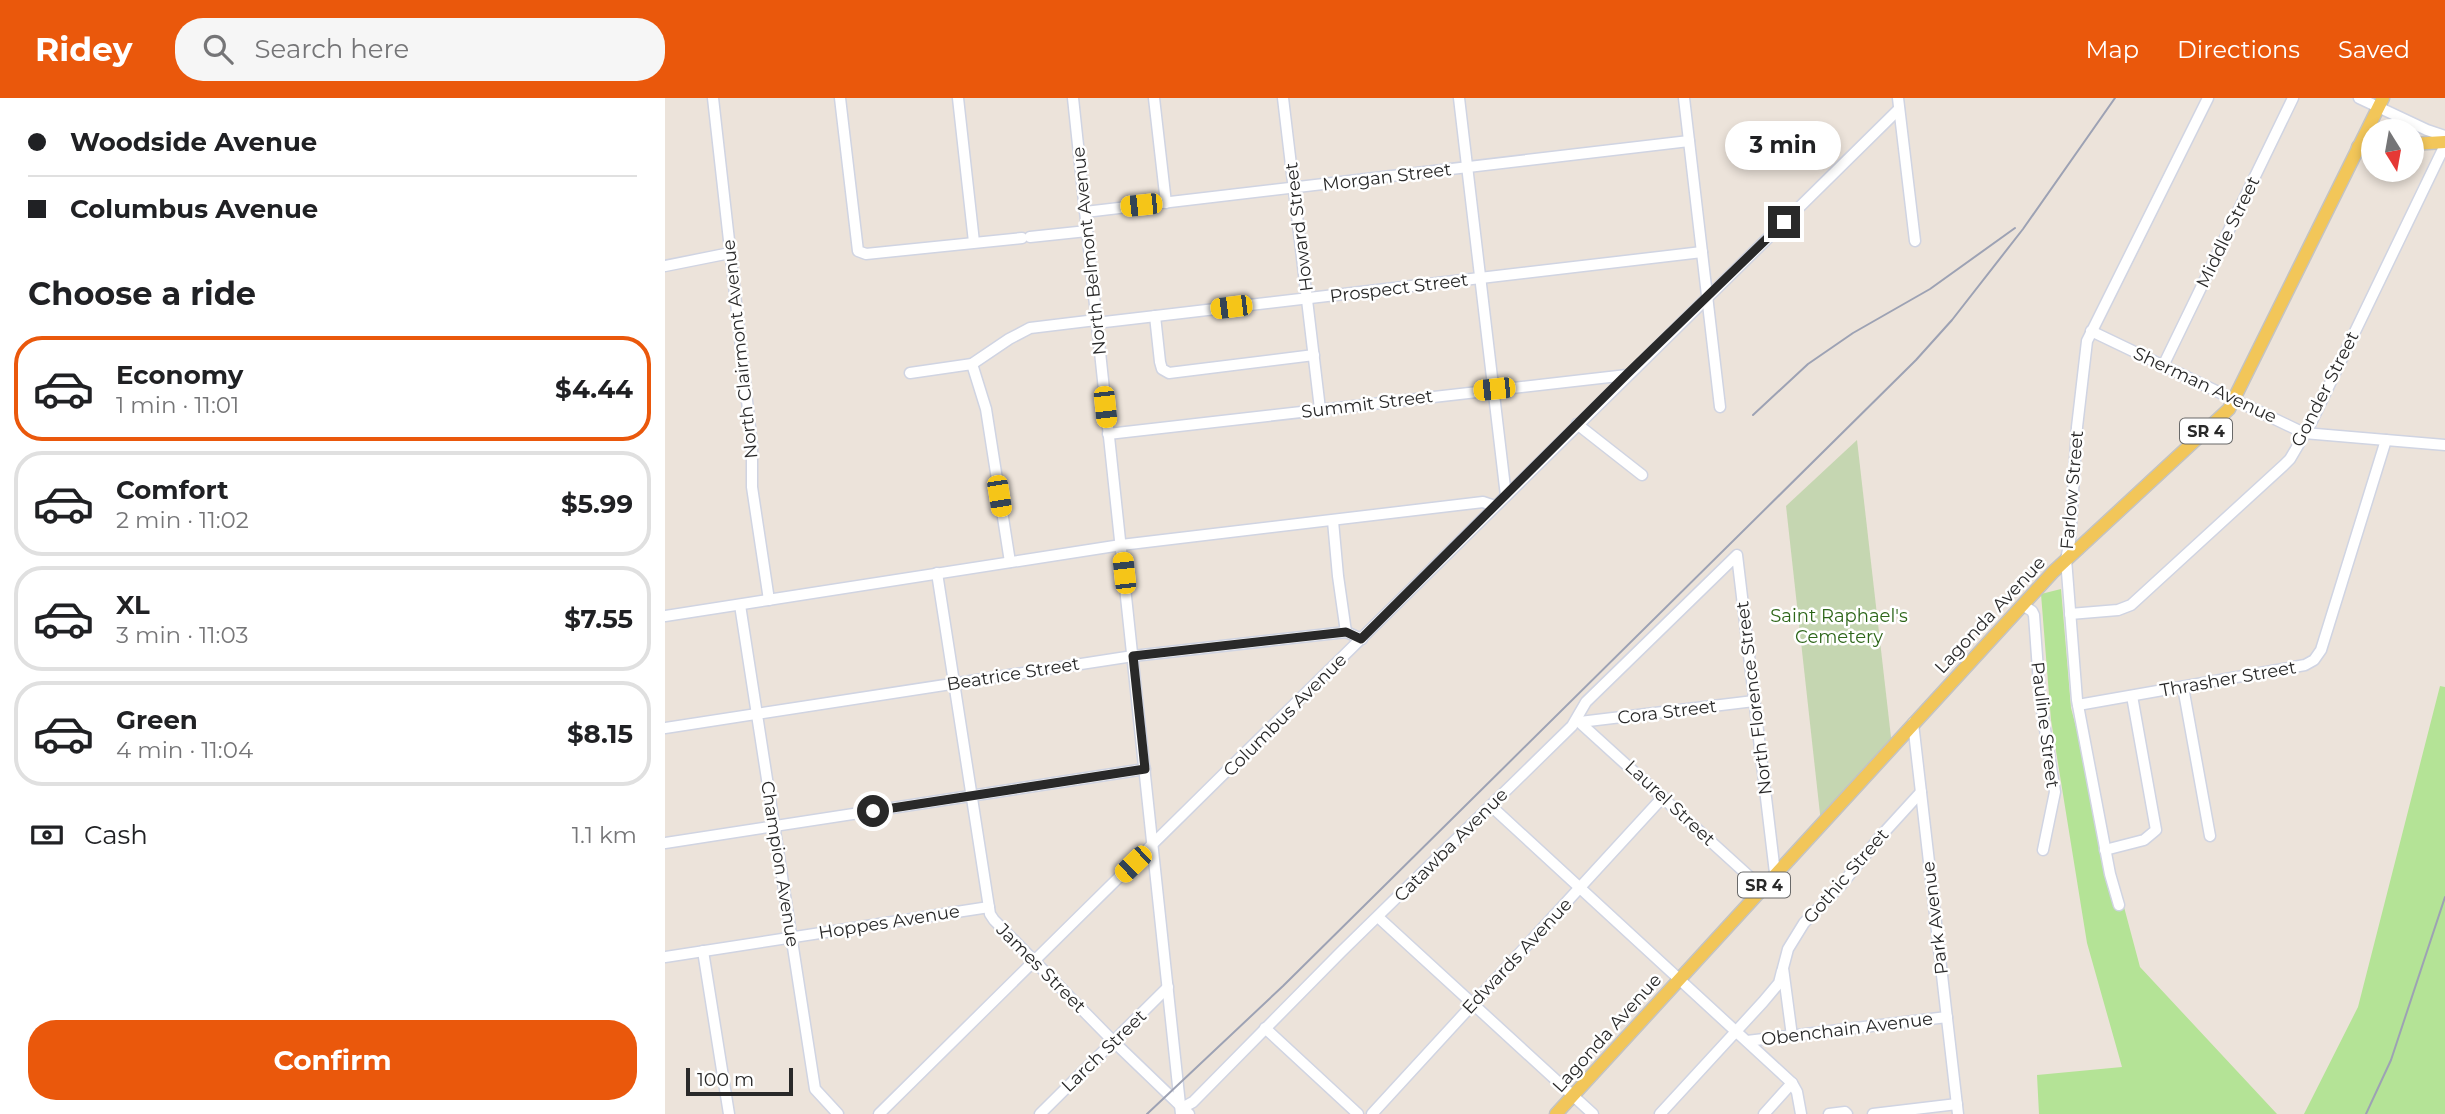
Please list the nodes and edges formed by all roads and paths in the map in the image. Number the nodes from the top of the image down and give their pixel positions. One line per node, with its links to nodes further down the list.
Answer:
1 (713, 98): 28 (street, North Clairmont Avenue)
2 (840, 98): 26 (street)
3 (958, 98): 26 (street)
4 (1073, 98): 23 (street, North Belmont Avenue)
5 (1154, 98): 22 (street)
6 (1283, 98): 21 (street, Howard Street)
7 (1459, 98): 20 (street)
8 (1684, 98): 15 (street)
9 (2208, 98): 35 (street, Farlow Street)
10 (2293, 98): 38 (street, Middle Street)
11 (2359, 98): 12 (street)
12 (2380, 103): 14 (street); 18 (main road, Lagonda Avenue / SR 4)
13 (1898, 104): 25 (street); 31 (street, Columbus Avenue)
14 (2445, 136)
15 (1689, 141): 20 (street, Morgan Street); 27 (street)
16 (2424, 144): 17 (main road)
17 (2445, 144): 46 (street, Gonder Street)
18 (2358, 148): 19 (main road); 42 (main road, Lagonda Avenue / SR 4)
19 (2361, 148)
20 (1467, 167): 21 (street, Morgan Street); 30 (street)
21 (1294, 188): 22 (street, Morgan Street); 32 (street, Howard Street)
22 (1166, 202): 23 (street, Morgan Street)
23 (1085, 212): 24 (street, North Belmont Avenue)
24 (1087, 231): 26 (street); 34 (street, North Belmont Avenue)
25 (1915, 241)
26 (974, 242)
27 (1702, 252): 30 (street, Prospect Street); 31 (street)
28 (730, 253): 29 (street); 59 (street, North Clairmont Avenue)
29 (665, 266)
30 (1481, 278): 32 (street, Prospect Street); 41 (street)
31 (1707, 298): 40 (street, Columbus Avenue); 43 (street)
32 (1307, 299): 33 (street, Prospect Street); 36 (street, Howard Street)
33 (1154, 316): 34 (street, Prospect Street); 36 (street)
34 (1095, 321): 37 (street, Prospect Street); 47 (street, North Belmont Avenue)
35 (2091, 331): 38 (street, Sherman Avenue); 55 (street, Farlow Street)
36 (1314, 355): 44 (street, Howard Street)
37 (972, 364): 39 (street); 56 (street)
38 (2163, 366): 42 (street, Sherman Avenue)
39 (910, 373)
40 (1627, 374): 41 (street, Summit Street); 45 (street, Columbus Avenue)
41 (1494, 389): 44 (street, Summit Street); 51 (street)
42 (2234, 400): 46 (street, Sherman Avenue); 55 (main road, Lagonda Avenue / SR 4)
43 (1720, 407)
44 (1320, 409): 47 (street, Summit Street)
45 (1577, 424): 50 (street); 51 (street, Columbus Avenue)
46 (2304, 433): 48 (street, Sherman Avenue); 62 (street, Gonder Street)
47 (1108, 434): 54 (street, North Belmont Avenue)
48 (2386, 440): 49 (street, Sherman Avenue); 68 (street, Thrasher Street)
49 (2445, 445)
50 (1642, 475)
51 (1506, 496): 52 (street, Columbus Avenue)
52 (1495, 506): 53 (street); 65 (street, Columbus Avenue)
53 (1333, 521): 54 (street); 64 (street)
54 (1121, 545): 56 (street); 66 (street, North Belmont Avenue)
55 (2066, 559): 61 (main road, Lagonda Avenue / SR 4); 62 (street, Farlow Street)
56 (1010, 562): 57 (street)
57 (937, 573): 59 (street); 67 (street, James Street)
58 (1714, 577): 70 (street, North Florence Street); 73 (street, Catawba Avenue)
59 (769, 600): 60 (street)
60 (740, 605): 63 (street); 72 (street, Champion Avenue)
61 (2022, 605): 74 (main road, Lagonda Avenue / SR 4); 85 (street, Pauline Street)
62 (2070, 614): 71 (street, Farlow Street)
63 (665, 616)
64 (1346, 632): 65 (street); 66 (street, Beatrice Street)
65 (1361, 639): 84 (street, Columbus Avenue)
66 (1133, 656): 67 (street, Beatrice Street); 76 (street, North Belmont Avenue)
67 (955, 683): 72 (street, Beatrice Street); 78 (street, James Street)
68 (2183, 687): 69 (street, Thrasher Street); 82 (street)
69 (2132, 696): 71 (street, Thrasher Street); 86 (street)
70 (1754, 701): 73 (street, Cora Street); 87 (street, North Florence Street)
71 (2078, 705): 86 (street, Farlow Street)
72 (757, 714): 75 (street, Beatrice Street); 81 (street, Champion Avenue)
73 (1579, 721): 79 (street, Laurel Street); 80 (street, Catawba Avenue)
74 (1913, 723): 77 (street, Park Avenue); 87 (main road, Lagonda Avenue / SR 4)
75 (665, 729)
76 (1145, 769): 78 (street); 84 (street, North Belmont Avenue)
77 (1921, 792): 97 (street, Gothic Street); 101 (street, Park Avenue)
78 (972, 796): 81 (street); 91 (street, James Street)
79 (1663, 797): 88 (street, Edwards Avenue); 89 (street, Laurel Street)
80 (1491, 806): 88 (street); 92 (street, Catawba Avenue)
81 (775, 825): 83 (street); 93 (street, Champion Avenue)
82 (2210, 836)
83 (665, 843)
84 (1153, 845): 96 (street, Columbus Avenue); 99 (street, North Belmont Avenue)
85 (2043, 850)
86 (2105, 850): 90 (street, Farlow Street)
87 (1775, 873): 89 (main road, Lagonda Avenue / SR 4)
88 (1580, 887): 98 (street); 100 (street, Edwards Avenue)
89 (1762, 888): 98 (main road, Lagonda Avenue / SR 4)
90 (2119, 905)
91 (989, 907): 93 (street, Hoppes Avenue); 96 (street, James Street)
92 (1378, 917): 100 (street); 102 (street, Catawba Avenue)
93 (792, 937): 94 (street, Hoppes Avenue); 112 (street, Champion Avenue)
94 (703, 951): 95 (street, Hoppes Avenue); 111 (street)
95 (665, 957)
96 (1034, 961): 105 (street, James Street); 113 (street, Columbus Avenue)
97 (1783, 968): 103 (street, Gothic Street); 104 (street, Gothic Street)
98 (1679, 979): 103 (street); 108 (main road, Lagonda Avenue / SR 4)
99 (1168, 987): 105 (street, Larch Street); 110 (street, North Belmont Avenue)
100 (1473, 1004): 108 (street); 116 (street, Edwards Avenue)
101 (1947, 1017): 104 (street, Obenchain Avenue); 109 (street, Park Avenue)
102 (1265, 1028): 110 (street, Catawba Avenue); 115 (street)
103 (1736, 1031): 106 (street); 119 (street, Gothic Street)
104 (1792, 1036): 106 (street, Obenchain Avenue)
105 (1114, 1041): 110 (street, James Street); 114 (street, Larch Street)
106 (1747, 1041): 107 (street)
107 (1792, 1083): 120 (street); 121 (street)
108 (1573, 1096): 117 (main road, Lagonda Avenue / SR 4); 118 (street)
109 (1958, 1109): 124 (street)
110 (1184, 1112)
111 (728, 1114)
112 (838, 1114)
113 (879, 1114)
114 (1040, 1114)
115 (1358, 1114)
116 (1372, 1114)
117 (1556, 1114)
118 (1593, 1114)
119 (1660, 1114)
120 (1764, 1114)
121 (1801, 1114)
122 (1829, 1114): 123 (street)
123 (1847, 1114)
124 (1873, 1114)

